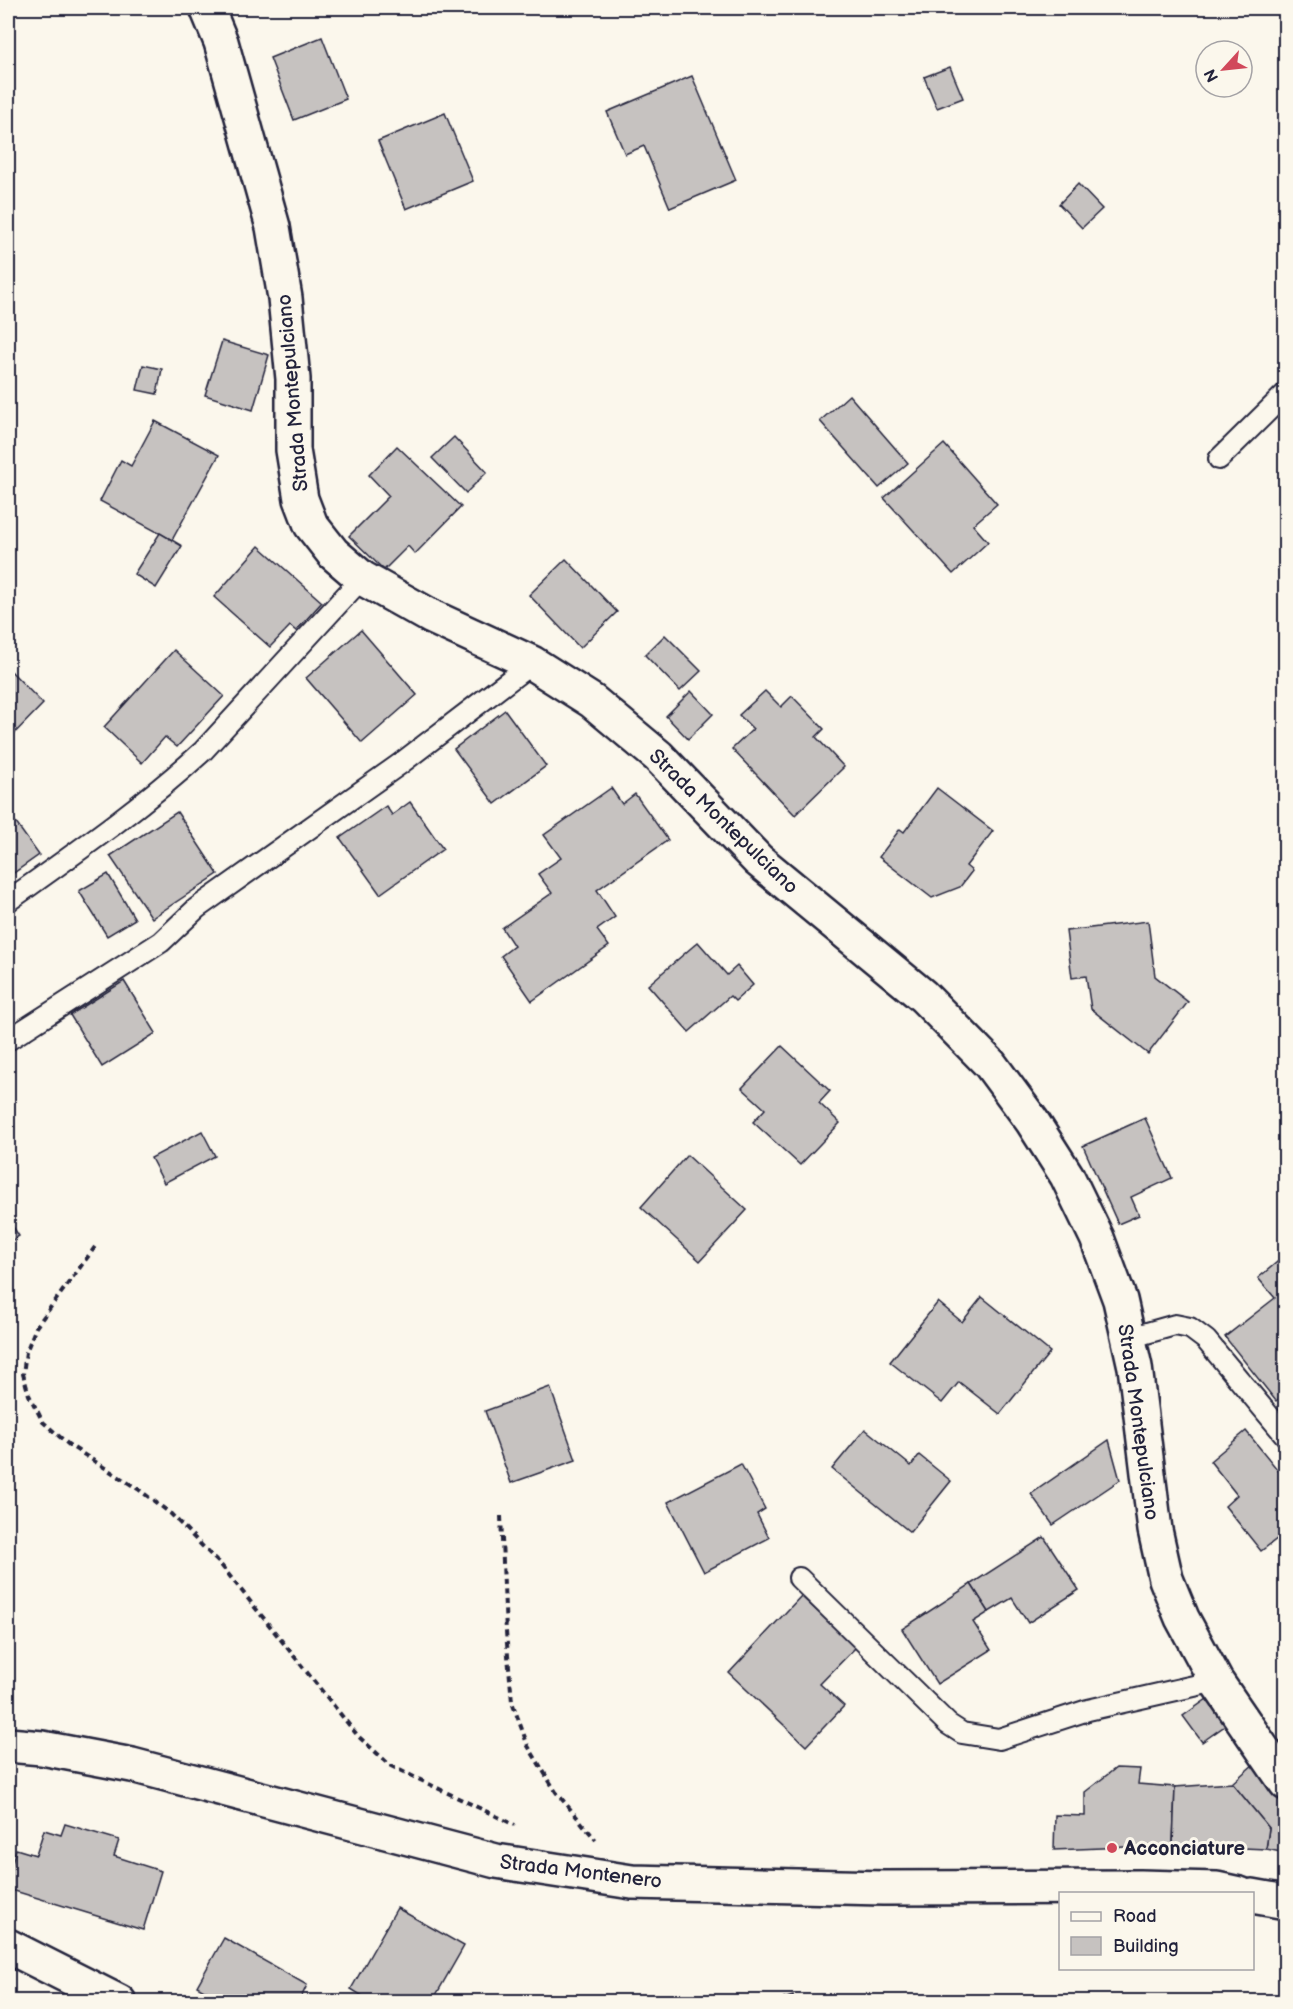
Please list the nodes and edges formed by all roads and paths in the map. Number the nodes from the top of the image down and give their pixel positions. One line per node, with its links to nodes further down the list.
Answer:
1 (207, 8): 4 (street, Strada Montepulciano)
2 (1286, 393): 3 (lane)
3 (1220, 459)
4 (362, 578): 5 (street, Strada Montepulciano); 6 (lane)
5 (532, 663): 7 (lane); 9 (street, Strada Montepulciano)
6 (8, 901)
7 (8, 1040)
8 (95, 1247): 16 (path)
9 (1129, 1338): 10 (lane); 13 (street, Strada Montepulciano)
10 (1286, 1436)
11 (501, 1516): 17 (path)
12 (799, 1578): 13 (lane)
13 (1216, 1681): 15 (street, Strada Montepulciano)
14 (8, 1745): 17 (street, Strada Montenero)
15 (1286, 1783)
16 (517, 1826)
17 (632, 1882): 18 (street, Strada Montenero)
18 (1234, 1892)
19 (1254, 1896): 20 (street)
20 (1286, 1902)
21 (8, 1946): 22 (street)
22 (119, 2001)

